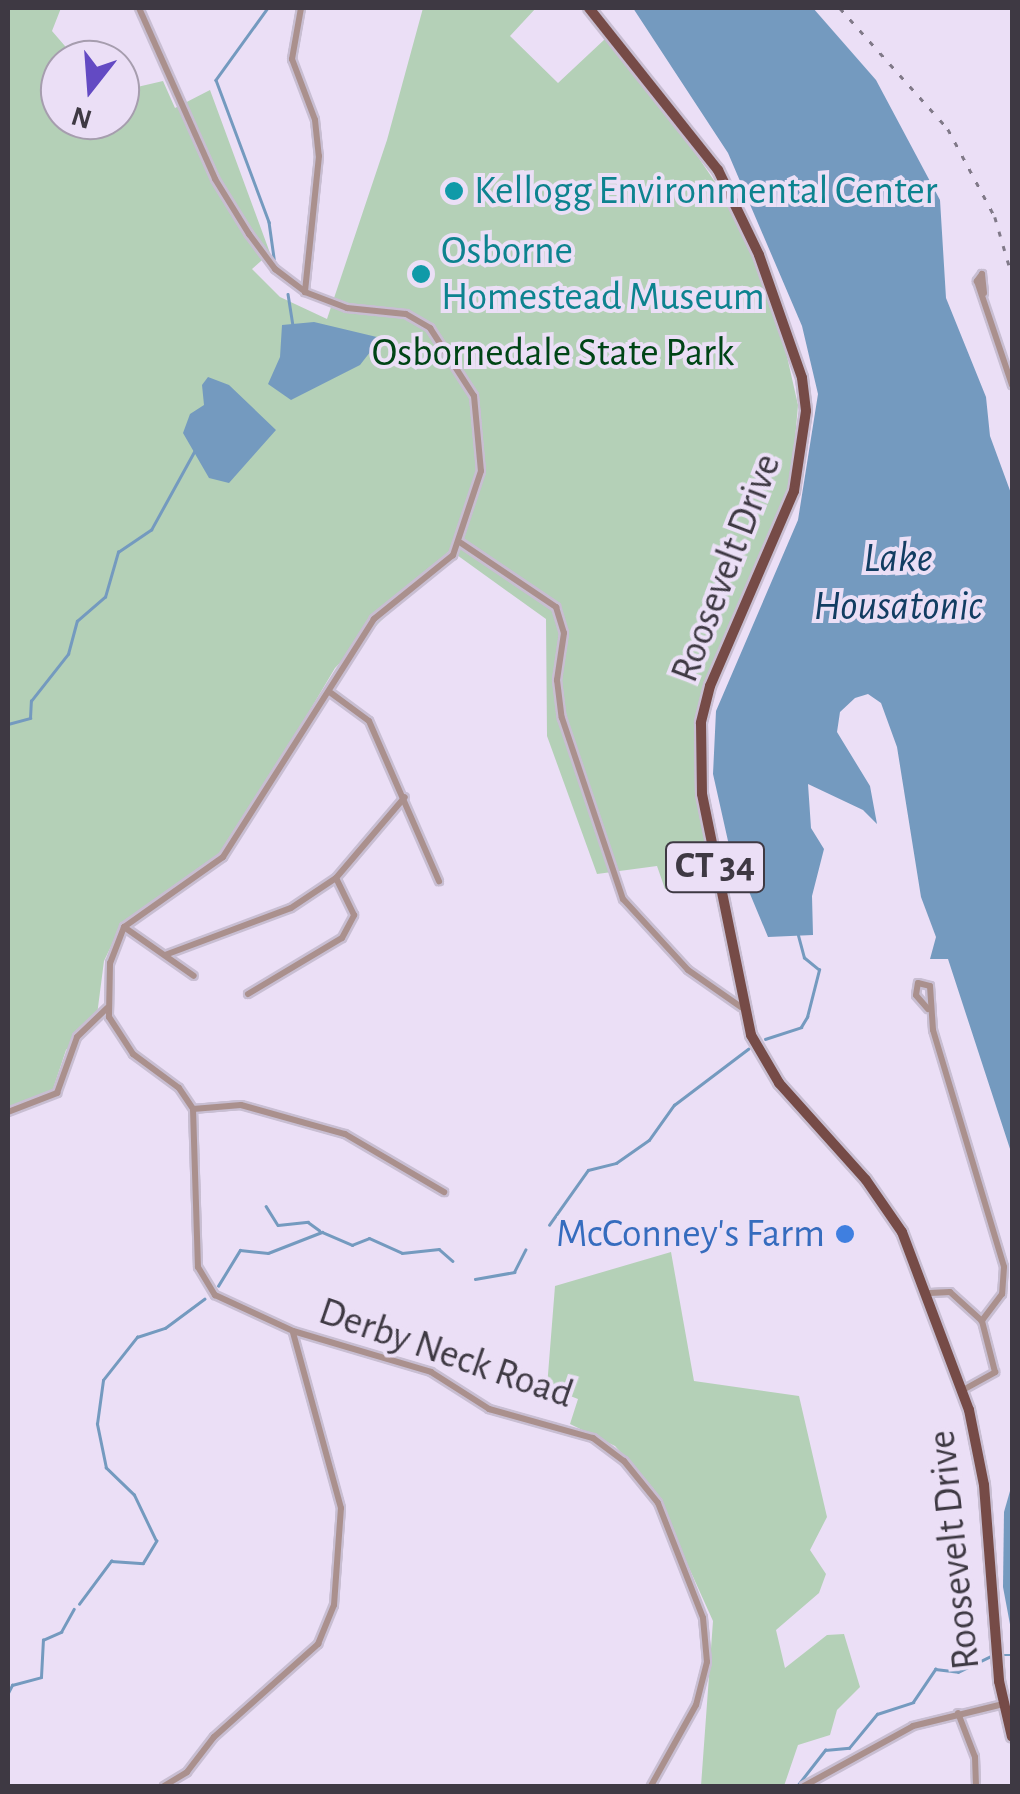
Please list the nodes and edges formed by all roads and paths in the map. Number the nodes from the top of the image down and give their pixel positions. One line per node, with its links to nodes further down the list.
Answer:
1 (138, 8): 4 (street)
2 (301, 8): 4 (street)
3 (588, 8): 16 (main road, Roosevelt Drive / CT 34)
4 (305, 292): 7 (street)
5 (984, 293): 6 (street)
6 (1012, 384)
7 (462, 543): 8 (street); 16 (street)
8 (332, 693): 9 (street); 12 (street)
9 (405, 797): 10 (street); 11 (street)
10 (336, 878): 13 (street); 15 (street)
11 (439, 881)
12 (124, 927): 13 (street); 17 (street)
13 (164, 955): 14 (street)
14 (194, 976)
15 (248, 994)
16 (741, 1007): 22 (main road, Roosevelt Drive / CT 34)
17 (107, 1008): 19 (street); 20 (street)
18 (928, 1008): 23 (street)
19 (194, 1109): 21 (street); 24 (street, Derby Neck Road)
20 (8, 1112)
21 (444, 1192)
22 (930, 1293): 23 (street); 25 (main road, Roosevelt Drive / CT 34)
23 (982, 1322): 25 (street)
24 (293, 1331): 29 (street); 30 (street, Derby Neck Road)
25 (963, 1390): 26 (main road, Roosevelt Drive / CT 34)
26 (1003, 1704): 27 (street); 28 (main road, Roosevelt Drive / CT 34)
27 (958, 1713): 31 (street); 32 (street)
28 (1012, 1737)
29 (164, 1786)
30 (651, 1786)
31 (804, 1786)
32 (976, 1786)

